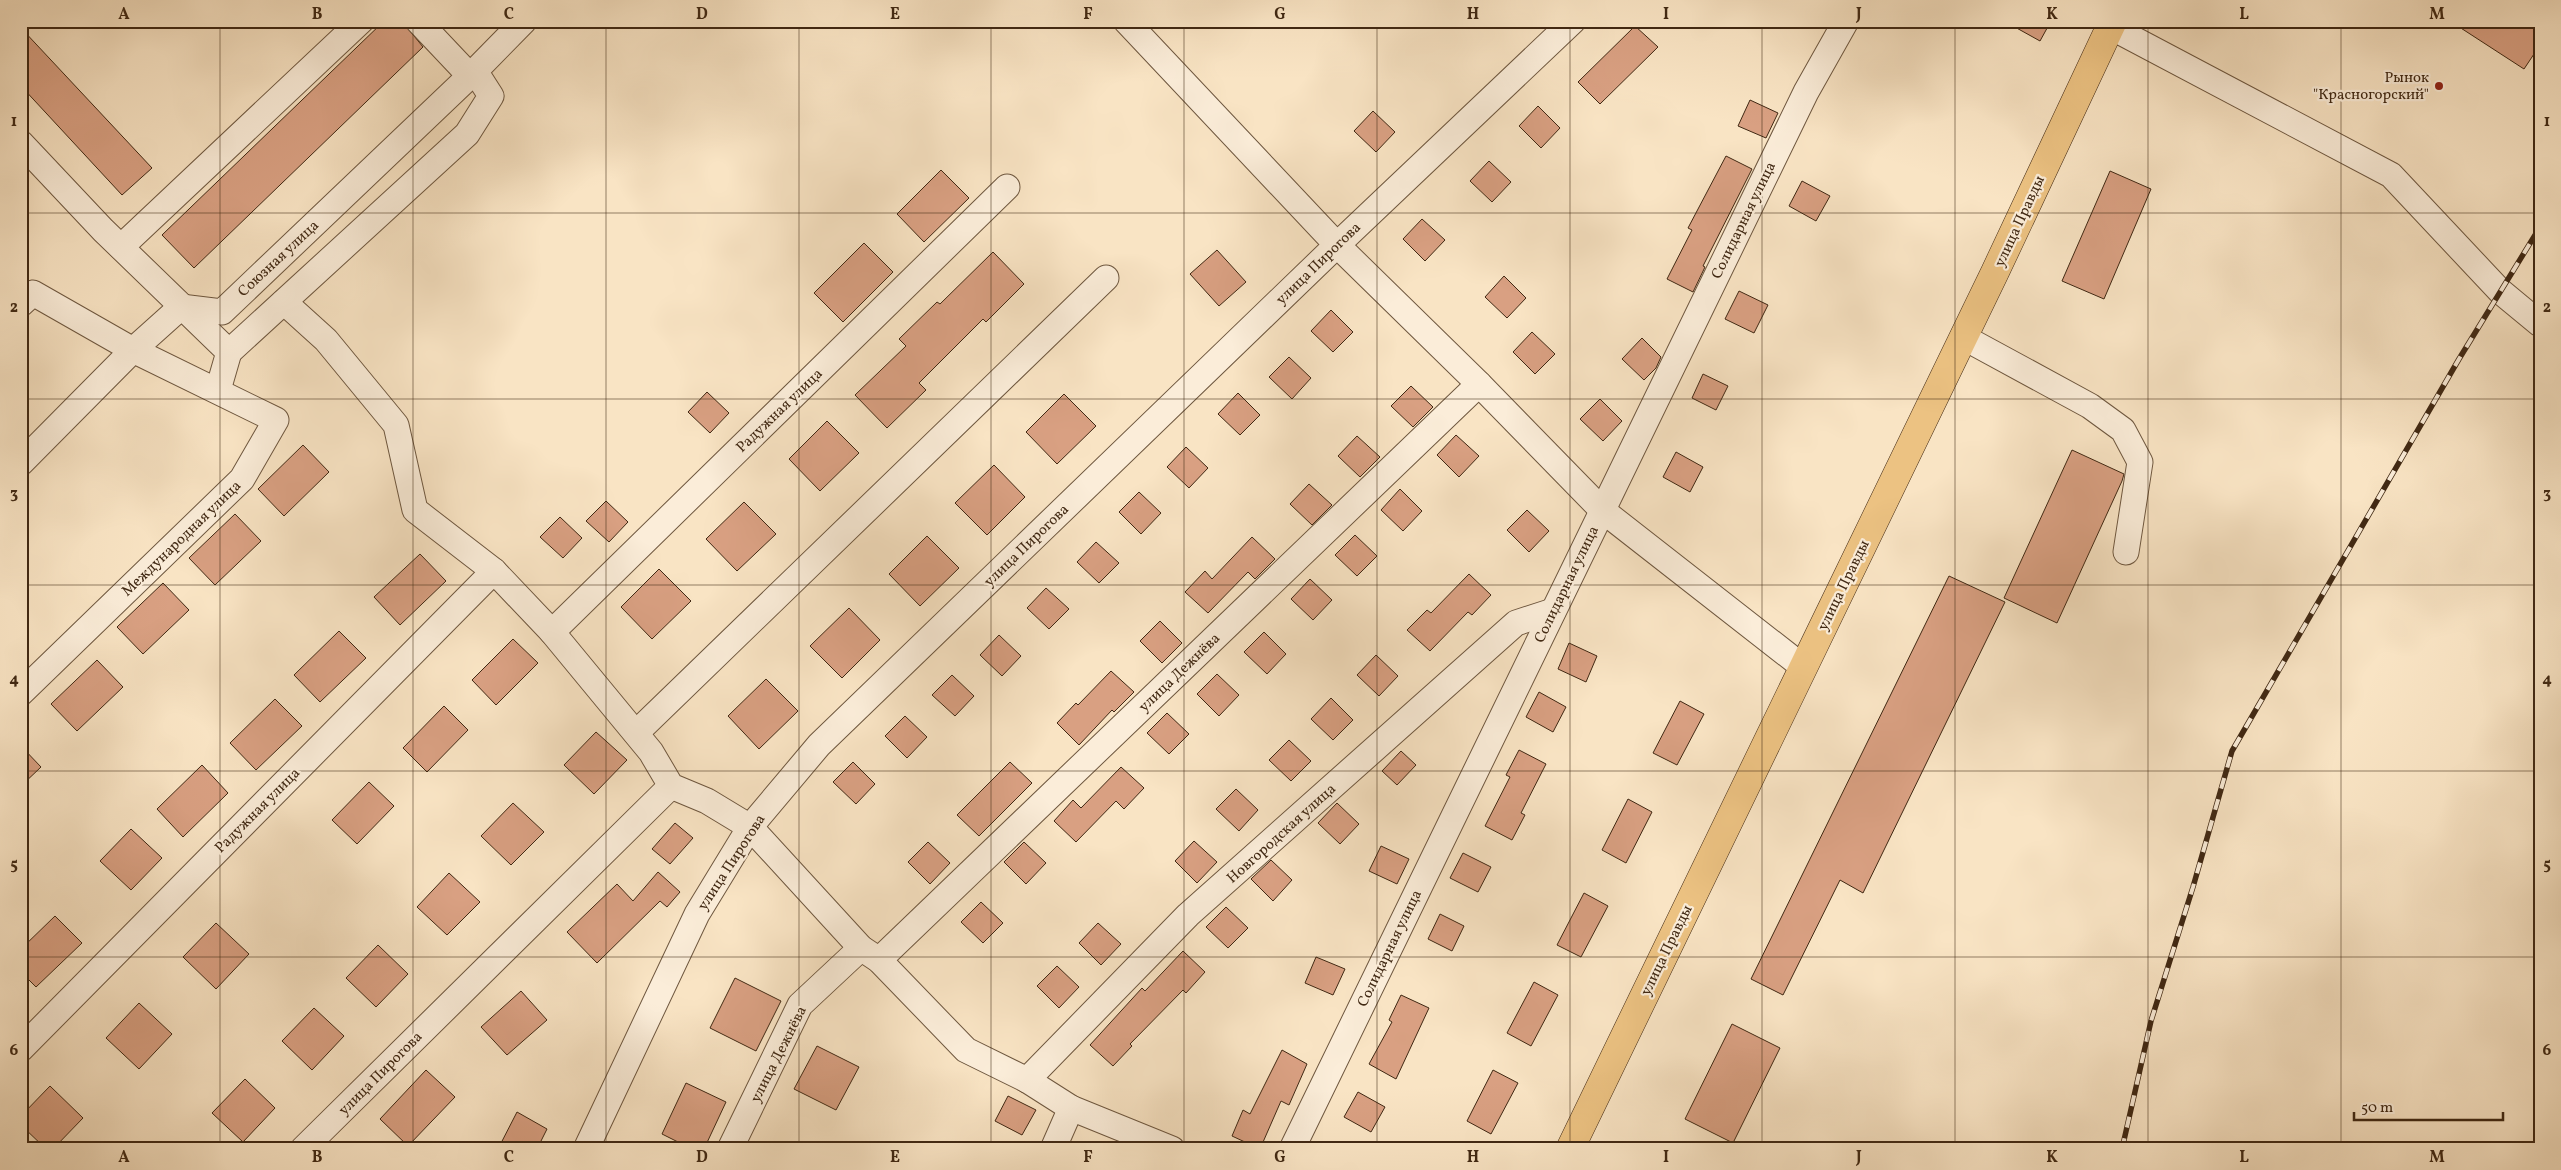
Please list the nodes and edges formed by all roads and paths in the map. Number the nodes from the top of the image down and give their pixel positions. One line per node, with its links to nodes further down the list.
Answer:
1 (361, 21): 12 (street)
2 (418, 21): 8 (street)
3 (524, 21): 8 (street, Союзная улица)
4 (1126, 21): 11 (street)
5 (1573, 21): 11 (street, улица Пирогова)
6 (1846, 21): 24 (street, Солидарная улица)
7 (2112, 24): 17 (street); 18 (main road, улица Правды)
8 (473, 74): 15 (street); 16 (street, Союзная улица)
9 (21, 143): 12 (street)
10 (1006, 188): 28 (street, Радужная улица)
11 (1336, 245): 21 (street); 33 (street, улица Пирогова)
12 (121, 247): 16 (street)
13 (1106, 278): 31 (street)
14 (25, 295): 19 (street, Международная улица)
15 (284, 302): 20 (street); 26 (street)
16 (181, 307): 19 (street); 20 (street)
17 (2540, 324)
18 (1962, 337): 25 (street); 29 (main road, улица Правды)
19 (133, 350): 22 (street, Международная улица); 23 (street)
20 (229, 352): 22 (street)
21 (1479, 384): 24 (street); 34 (street, улица Дежнёва)
22 (218, 390): 30 (street, Международная улица)
23 (21, 463)
24 (1602, 510): 27 (street, Солидарная улица); 29 (street)
25 (2126, 552)
26 (494, 571): 28 (street); 35 (street, Радужная улица)
27 (1553, 611): 36 (street, Новгородская улица); 43 (street, Солидарная улица)
28 (552, 632): 31 (street)
29 (1803, 667): 44 (main road, улица Правды)
30 (21, 693)
31 (636, 733): 32 (street)
32 (671, 786): 33 (street); 38 (street, улица Пирогова)
33 (750, 827): 34 (street); 39 (street, улица Пирогова)
34 (870, 954): 36 (street); 40 (street, улица Дежнёва)
35 (21, 1049)
36 (1027, 1080): 37 (street)
37 (1071, 1108): 41 (street); 42 (street)
38 (303, 1149)
39 (586, 1149)
40 (730, 1149)
41 (1052, 1149)
42 (1172, 1149)
43 (1292, 1149)
44 (1570, 1149)

